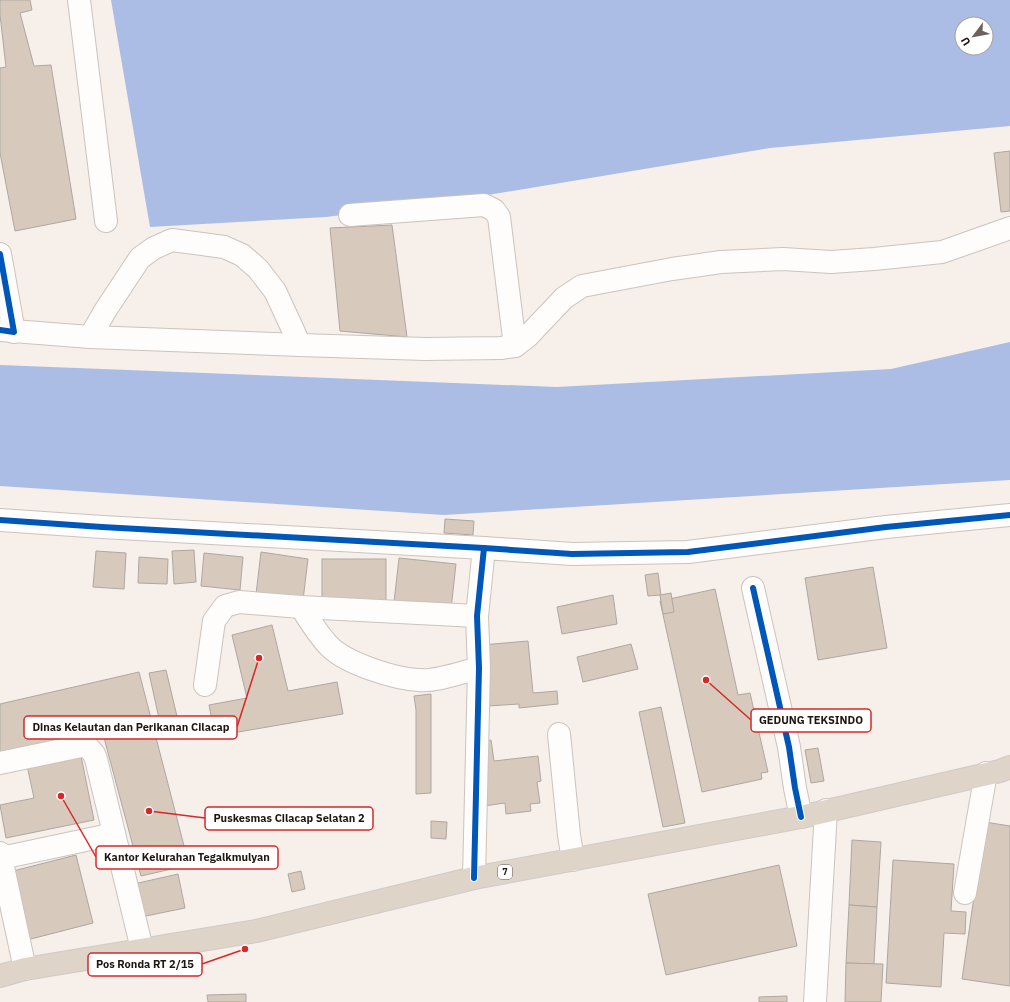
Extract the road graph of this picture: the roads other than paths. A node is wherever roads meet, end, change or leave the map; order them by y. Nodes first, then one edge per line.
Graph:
1 (79, 0) edge
2 (350, 215) dead end
3 (106, 221) dead end
4 (1010, 228) edge
5 (0, 254) edge
6 (7, 331) edge
7 (90, 337) junction
8 (300, 345) junction
9 (515, 346) junction
10 (1010, 515) edge
11 (0, 520) edge
12 (484, 548) junction
13 (753, 588) dead end
14 (301, 607) junction
15 (477, 616) junction
16 (479, 668) junction
17 (205, 685) dead end
18 (559, 734) dead end
19 (0, 763) edge
20 (1010, 767) edge
21 (986, 773) junction
22 (826, 810) junction
23 (801, 817) junction
24 (114, 834) junction
25 (1, 855) edge
26 (572, 860) junction
27 (474, 878) junction
28 (965, 893) dead end
29 (142, 949) junction
30 (25, 969) junction
31 (0, 976) edge
32 (815, 1002) edge

1 - 3 street
2 - 9 street
4 - 9 street
5 - 6 street
6 - 7 street
7 - 8 street
7 - 8 street
8 - 9 street
10 - 12 street
11 - 12 street
12 - 15 street
13 - 23 street
14 - 15 street
14 - 16 street
14 - 17 street
15 - 16 street
16 - 27 street
18 - 26 street
19 - 24 street
20 - 21 highway, 7
21 - 22 highway, 7
21 - 28 street
22 - 23 highway, 7
22 - 32 street
23 - 26 highway, 7
24 - 25 street
24 - 29 street
25 - 30 street
26 - 27 highway, 7
27 - 29 highway, 7
29 - 30 highway, 7
30 - 31 highway, 7

